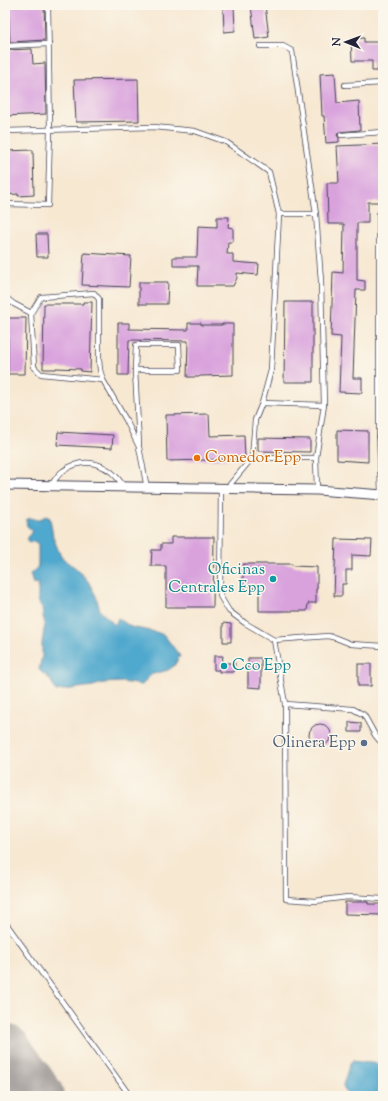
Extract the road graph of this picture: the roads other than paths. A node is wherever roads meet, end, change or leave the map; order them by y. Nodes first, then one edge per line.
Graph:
1 (48, 5) edge
2 (49, 44) junction
3 (5, 46) edge
4 (260, 46) dead end
5 (383, 83) edge
6 (345, 85) dead end
7 (50, 130) junction
8 (5, 131) edge
9 (383, 132) edge
10 (342, 135) dead end
11 (5, 204) edge
12 (383, 213) edge
13 (279, 214) junction
14 (316, 214) junction
15 (5, 297) edge
16 (31, 313) junction
17 (135, 370) junction
18 (103, 380) junction
19 (262, 403) junction
20 (324, 405) junction
21 (383, 423) edge
22 (380, 428) junction
23 (139, 447) junction
24 (252, 458) junction
25 (316, 458) junction
26 (5, 485) edge
27 (50, 486) junction
28 (124, 488) junction
29 (147, 488) junction
30 (224, 488) junction
31 (317, 490) junction
32 (382, 494) edge
33 (274, 640) junction
34 (383, 646) edge
35 (285, 704) junction
36 (383, 742) edge
37 (383, 899) edge
38 (5, 922) edge
39 (130, 1096) edge

1 - 2 lane
2 - 3 lane
2 - 7 lane
4 - 14 lane
5 - 6 lane
7 - 8 lane
7 - 11 lane
7 - 13 lane
9 - 10 lane
12 - 22 lane
13 - 14 lane
13 - 19 lane
14 - 20 lane
15 - 16 lane
16 - 18 lane
16 - 18 lane
17 - 17 lane
17 - 23 lane
18 - 23 lane
19 - 20 lane
19 - 24 lane
20 - 25 lane
21 - 22 lane
22 - 32 lane
23 - 29 lane
24 - 25 lane
24 - 30 lane
25 - 31 lane
26 - 27 street
27 - 28 street
27 - 28 lane
28 - 29 street
29 - 30 street
30 - 31 street
30 - 33 lane
31 - 32 street
33 - 34 lane
33 - 35 lane
35 - 36 lane
35 - 37 lane
38 - 39 lane

